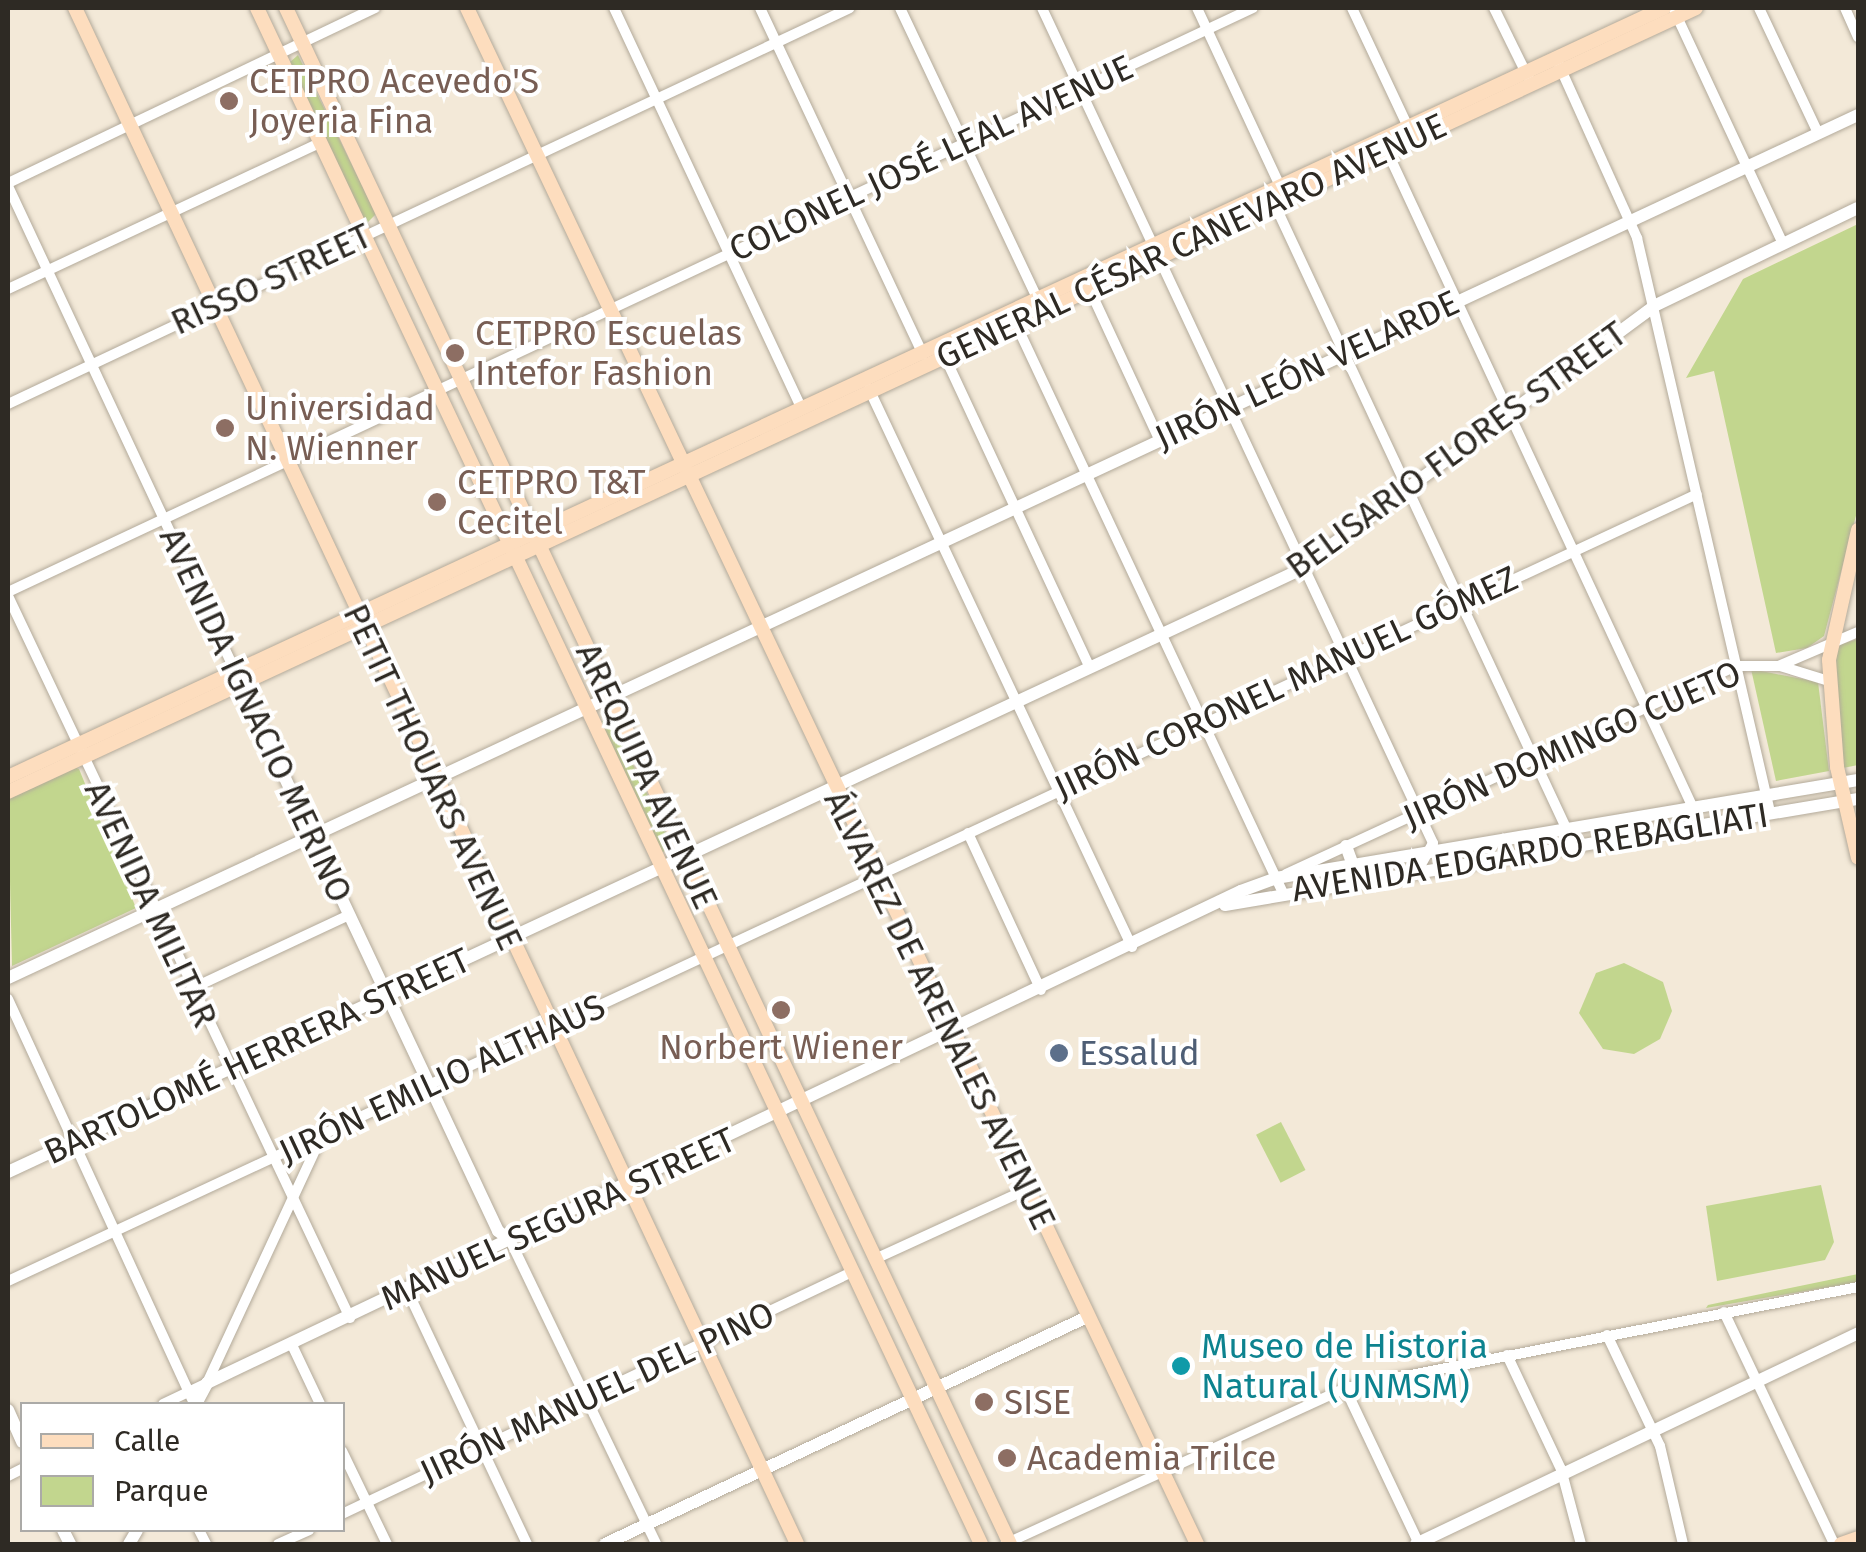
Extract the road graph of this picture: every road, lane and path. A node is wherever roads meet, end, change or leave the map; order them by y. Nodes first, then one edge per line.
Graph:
1 (75, 8) edge
2 (257, 8) edge
3 (286, 8) edge
4 (374, 8) edge
5 (467, 8) edge
6 (614, 8) edge
7 (760, 8) edge
8 (850, 8) edge
9 (900, 8) edge
10 (1042, 8) edge
11 (1197, 8) edge
12 (1253, 8) edge
13 (1352, 8) edge
14 (1494, 8) edge
15 (1664, 8) edge
16 (1696, 8) edge
17 (1759, 8) edge
18 (1845, 8) edge
19 (1675, 12) edge
20 (1645, 18) edge
21 (1207, 29) junction
22 (1858, 37) edge
23 (301, 41) junction
24 (776, 42) junction
25 (279, 52) junction
26 (1559, 64) junction
27 (1528, 78) junction
28 (1080, 88) junction
29 (656, 98) junction
30 (1858, 115) edge
31 (129, 125) junction
32 (1408, 127) junction
33 (1818, 134) junction
34 (320, 143) junction
35 (964, 143) junction
36 (1387, 151) junction
37 (536, 154) junction
38 (1749, 165) junction
39 (8, 184) edge
40 (1280, 186) junction
41 (849, 196) junction
42 (1274, 203) junction
43 (1858, 208) edge
44 (170, 213) junction
45 (1631, 219) junction
46 (387, 224) junction
47 (363, 236) junction
48 (1783, 244) junction
49 (1156, 251) junction
50 (728, 252) junction
51 (47, 271) junction
52 (1089, 288) junction
53 (8, 289) edge
54 (1038, 300) junction
55 (1457, 301) junction
56 (214, 306) junction
57 (1654, 306) junction
58 (608, 308) junction
59 (1015, 322) junction
60 (1344, 353) junction
61 (944, 354) junction
62 (924, 357) junction
63 (91, 364) junction
64 (460, 379) junction
65 (870, 389) junction
66 (436, 390) junction
67 (8, 404) edge
68 (1229, 406) junction
69 (801, 407) junction
70 (1510, 416) junction
71 (1159, 438) junction
72 (286, 461) junction
73 (684, 468) junction
74 (1086, 472) junction
75 (1408, 490) junction
76 (1697, 494) junction
77 (1014, 506) junction
78 (164, 519) junction
79 (1858, 530) edge
80 (535, 538) junction
81 (940, 540) junction
82 (1572, 548) junction
83 (510, 550) junction
84 (1304, 566) junction
85 (8, 594) edge
86 (1460, 602) junction
87 (359, 621) junction
88 (758, 628) junction
89 (1858, 632) edge
90 (1163, 635) junction
91 (1830, 644) junction
92 (1346, 656) junction
93 (1737, 666) junction
94 (1780, 666) junction
95 (1090, 668) junction
96 (238, 678) junction
97 (1829, 681) junction
98 (610, 697) junction
99 (1016, 702) junction
100 (585, 708) junction
101 (1647, 708) junction
102 (1204, 723) junction
103 (80, 750) junction
104 (1534, 760) junction
105 (8, 777) edge
106 (434, 779) junction
107 (1858, 780) edge
108 (1840, 785) junction
109 (832, 788) junction
110 (1058, 791) junction
111 (8, 792) edge
112 (1851, 800) edge
113 (1768, 806) junction
114 (1695, 811) junction
115 (1419, 813) junction
116 (1568, 832) junction
117 (968, 833) junction
118 (312, 836) junction
119 (1346, 846) junction
120 (1574, 846) junction
121 (1433, 852) junction
122 (685, 856) junction
123 (1858, 858) edge
124 (1352, 866) junction
125 (659, 868) junction
126 (1418, 870) junction
127 (876, 876) junction
128 (1276, 878) junction
129 (1362, 880) junction
130 (1283, 892) junction
131 (154, 910) junction
132 (1203, 911) junction
133 (350, 915) junction
134 (509, 938) junction
135 (728, 947) junction
136 (1132, 948) junction
137 (702, 958) junction
138 (8, 978) edge
139 (191, 989) junction
140 (1041, 990) junction
141 (388, 996) junction
142 (8, 999) edge
143 (552, 1029) junction
144 (953, 1033) junction
145 (228, 1070) junction
146 (430, 1084) junction
147 (802, 1104) junction
148 (777, 1115) junction
149 (324, 1132) junction
150 (74, 1140) junction
151 (269, 1158) junction
152 (8, 1172) edge
153 (626, 1186) junction
154 (1028, 1189) junction
155 (293, 1199) junction
156 (115, 1230) junction
157 (510, 1240) junction
158 (875, 1259) junction
159 (852, 1272) junction
160 (8, 1281) edge
161 (1858, 1287) edge
162 (407, 1290) junction
163 (1724, 1312) junction
164 (1087, 1317) junction
165 (350, 1318) junction
166 (1858, 1333) edge
167 (1608, 1335) junction
168 (701, 1344) junction
169 (292, 1345) junction
170 (1506, 1355) junction
171 (1757, 1382) junction
172 (207, 1384) junction
173 (1345, 1388) junction
174 (937, 1389) junction
175 (586, 1398) junction
176 (193, 1400) edge
177 (912, 1400) junction
178 (319, 1402) edge
179 (8, 1410) edge
180 (1654, 1431) junction
181 (20, 1437) edge
182 (482, 1448) junction
183 (345, 1457) edge
184 (762, 1471) junction
185 (1160, 1471) junction
186 (1563, 1474) junction
187 (367, 1502) junction
188 (345, 1513) edge
189 (646, 1525) junction
190 (305, 1532) edge
191 (1858, 1538) edge
192 (278, 1544) edge
193 (387, 1544) edge
194 (527, 1544) edge
195 (605, 1544) edge
196 (656, 1544) edge
197 (797, 1544) edge
198 (981, 1544) edge
199 (1008, 1544) edge
200 (1196, 1544) edge
201 (1418, 1544) edge
202 (1581, 1544) edge
203 (1682, 1544) edge
204 (1837, 1544) edge

1 - 31 main road, PETIT THOUARS AVENUE
2 - 25 main road, AREQUIPA AVENUE
3 - 23 main road, AREQUIPA AVENUE
4 - 23 street
5 - 37 main road, ÁLVAREZ DE ARENALES AVENUE
6 - 29 street
7 - 24 street
8 - 24 street, RISSO STREET
9 - 35 street
10 - 28 street
11 - 21 street
12 - 21 street, COLONEL JOSÉ LEAL AVENUE
13 - 32 street
14 - 27 street
15 - 20 main road, GENERAL CÉSAR CANEVARO AVENUE
16 - 19 main road, GENERAL CÉSAR CANEVARO AVENUE
17 - 33 street
18 - 22 street
19 - 20 main road, GENERAL CÉSAR CANEVARO AVENUE
19 - 38 street
20 - 26 main road, GENERAL CÉSAR CANEVARO AVENUE
21 - 28 street, COLONEL JOSÉ LEAL AVENUE
21 - 40 street
23 - 25 street
23 - 46 main road, AREQUIPA AVENUE
24 - 29 street, RISSO STREET
24 - 41 street
25 - 31 street
25 - 34 main road, AREQUIPA AVENUE
26 - 27 main road, GENERAL CÉSAR CANEVARO AVENUE
26 - 45 street
27 - 32 main road, GENERAL CÉSAR CANEVARO AVENUE
27 - 36 main road, GENERAL CÉSAR CANEVARO AVENUE
28 - 35 street, COLONEL JOSÉ LEAL AVENUE
28 - 49 street
29 - 37 street, RISSO STREET
29 - 50 street
30 - 33 street, JIRÓN LEÓN VELARDE
31 - 39 street
31 - 44 main road, PETIT THOUARS AVENUE
32 - 40 main road, GENERAL CÉSAR CANEVARO AVENUE
33 - 38 street, JIRÓN LEÓN VELARDE
34 - 44 street
34 - 47 main road, AREQUIPA AVENUE
35 - 41 street, COLONEL JOSÉ LEAL AVENUE
35 - 54 street
36 - 42 main road, GENERAL CÉSAR CANEVARO AVENUE
36 - 55 street
37 - 46 street, RISSO STREET
37 - 58 main road, ÁLVAREZ DE ARENALES AVENUE
38 - 45 street, JIRÓN LEÓN VELARDE
38 - 48 street
39 - 51 street, AVENIDA IGNACIO MERINO
40 - 42 street
40 - 49 main road, GENERAL CÉSAR CANEVARO AVENUE
41 - 50 street, COLONEL JOSÉ LEAL AVENUE
41 - 62 street
42 - 49 main road, GENERAL CÉSAR CANEVARO AVENUE
42 - 60 street
43 - 48 street, BELISARIO FLORES STREET
44 - 51 street
44 - 56 main road, PETIT THOUARS AVENUE
45 - 55 street, JIRÓN LEÓN VELARDE
45 - 57 street
46 - 47 street, RISSO STREET
46 - 64 main road, AREQUIPA AVENUE
47 - 56 street, RISSO STREET
47 - 66 main road, AREQUIPA AVENUE
48 - 57 street, BELISARIO FLORES STREET
49 - 52 main road, GENERAL CÉSAR CANEVARO AVENUE
49 - 54 main road, GENERAL CÉSAR CANEVARO AVENUE
49 - 68 street
50 - 58 street, COLONEL JOSÉ LEAL AVENUE
50 - 69 street
51 - 53 street
51 - 63 street, AVENIDA IGNACIO MERINO
52 - 59 main road, GENERAL CÉSAR CANEVARO AVENUE
52 - 71 street
54 - 62 main road, GENERAL CÉSAR CANEVARO AVENUE
55 - 60 street, JIRÓN LEÓN VELARDE
55 - 70 street
56 - 63 street, RISSO STREET
56 - 72 main road, PETIT THOUARS AVENUE
57 - 70 street, BELISARIO FLORES STREET
57 - 76 street
58 - 64 street, COLONEL JOSÉ LEAL AVENUE
58 - 73 main road, ÁLVAREZ DE ARENALES AVENUE
59 - 61 main road, GENERAL CÉSAR CANEVARO AVENUE
59 - 74 street
60 - 68 street, JIRÓN LEÓN VELARDE
60 - 75 street
61 - 62 main road, GENERAL CÉSAR CANEVARO AVENUE
61 - 77 street
62 - 65 main road, GENERAL CÉSAR CANEVARO AVENUE
62 - 69 main road, GENERAL CÉSAR CANEVARO AVENUE
63 - 67 street, RISSO STREET
63 - 78 street, AVENIDA IGNACIO MERINO
64 - 66 street, COLONEL JOSÉ LEAL AVENUE
64 - 80 main road, AREQUIPA AVENUE
65 - 73 main road, GENERAL CÉSAR CANEVARO AVENUE
65 - 81 street
66 - 72 street, COLONEL JOSÉ LEAL AVENUE
66 - 83 main road, AREQUIPA AVENUE
68 - 71 street, JIRÓN LEÓN VELARDE
68 - 84 street
69 - 73 main road, GENERAL CÉSAR CANEVARO AVENUE
70 - 75 street, BELISARIO FLORES STREET
70 - 82 street
71 - 74 street, JIRÓN LEÓN VELARDE
72 - 78 street, COLONEL JOSÉ LEAL AVENUE
72 - 87 main road, PETIT THOUARS AVENUE
73 - 80 main road
73 - 88 main road, ÁLVAREZ DE ARENALES AVENUE
74 - 77 street, JIRÓN LEÓN VELARDE
74 - 90 street
75 - 84 street, BELISARIO FLORES STREET
75 - 86 street
76 - 82 street, JIRÓN CORONEL MANUEL GÓMEZ
76 - 93 street
77 - 81 street, JIRÓN LEÓN VELARDE
77 - 95 street
78 - 85 street, COLONEL JOSÉ LEAL AVENUE
78 - 96 street, AVENIDA IGNACIO MERINO
79 - 91 main road
80 - 83 main road
80 - 98 main road, AREQUIPA AVENUE
81 - 88 street, JIRÓN LEÓN VELARDE
81 - 99 street
82 - 86 street, JIRÓN CORONEL MANUEL GÓMEZ
82 - 101 street
83 - 87 main road
83 - 100 main road, AREQUIPA AVENUE
84 - 90 street, BELISARIO FLORES STREET
84 - 92 street
85 - 103 street, AVENIDA MILITAR
86 - 92 street, JIRÓN CORONEL MANUEL GÓMEZ
86 - 104 street
87 - 96 main road
87 - 106 main road, PETIT THOUARS AVENUE
88 - 98 street, JIRÓN LEÓN VELARDE
88 - 109 main road, ÁLVAREZ DE ARENALES AVENUE
89 - 91 street, JIRÓN DOMINGO CUETO
90 - 95 street, BELISARIO FLORES STREET
90 - 102 street
91 - 94 street, JIRÓN DOMINGO CUETO
91 - 97 main road
92 - 102 street, JIRÓN CORONEL MANUEL GÓMEZ
92 - 115 street
93 - 94 street, JIRÓN DOMINGO CUETO
93 - 101 street, JIRÓN DOMINGO CUETO
93 - 113 street
94 - 97 street, JIRÓN DOMINGO CUETO
95 - 99 street, BELISARIO FLORES STREET
96 - 103 main road
96 - 118 street, AVENIDA IGNACIO MERINO
97 - 108 main road
98 - 100 street, JIRÓN LEÓN VELARDE
98 - 122 main road, AREQUIPA AVENUE
99 - 109 street, BELISARIO FLORES STREET
99 - 110 street
100 - 106 street, JIRÓN LEÓN VELARDE
100 - 125 main road, AREQUIPA AVENUE
101 - 104 street, JIRÓN DOMINGO CUETO
101 - 114 street
102 - 110 street, JIRÓN CORONEL MANUEL GÓMEZ
102 - 128 street
103 - 105 main road
103 - 111 main road
103 - 131 street, AVENIDA MILITAR
104 - 115 street, JIRÓN DOMINGO CUETO
104 - 116 street
106 - 118 street, JIRÓN LEÓN VELARDE
106 - 134 main road, PETIT THOUARS AVENUE
107 - 108 street, AVENIDA EDGARDO REBAGLIATI
108 - 112 main road
108 - 113 street, AVENIDA EDGARDO REBAGLIATI
109 - 122 street, BARTOLOMÉ HERRERA STREET
109 - 127 main road, ÁLVAREZ DE ARENALES AVENUE
110 - 117 street, JIRÓN CORONEL MANUEL GÓMEZ
110 - 136 street
112 - 113 street, AVENIDA EDGARDO REBAGLIATI
112 - 123 main road
113 - 114 street, AVENIDA EDGARDO REBAGLIATI
113 - 120 street, AVENIDA EDGARDO REBAGLIATI
114 - 116 street, AVENIDA EDGARDO REBAGLIATI
115 - 119 street, JIRÓN DOMINGO CUETO
115 - 121 street
116 - 120 street
116 - 121 street, AVENIDA EDGARDO REBAGLIATI
117 - 127 street, JIRÓN CORONEL MANUEL GÓMEZ
117 - 140 street
118 - 131 street, JIRÓN LEÓN VELARDE
118 - 133 street, AVENIDA IGNACIO MERINO
119 - 124 street
119 - 128 street, JIRÓN DOMINGO CUETO
120 - 126 street, AVENIDA EDGARDO REBAGLIATI
121 - 124 street, AVENIDA EDGARDO REBAGLIATI
121 - 126 street
122 - 125 street, BARTOLOMÉ HERRERA STREET
122 - 135 main road, AREQUIPA AVENUE
124 - 128 street, AVENIDA EDGARDO REBAGLIATI
124 - 129 street
125 - 134 street, BARTOLOMÉ HERRERA STREET
125 - 137 main road, AREQUIPA AVENUE
126 - 129 street, AVENIDA EDGARDO REBAGLIATI
127 - 135 street, JIRÓN EMILIO ALTHAUS
127 - 144 main road, ÁLVAREZ DE ARENALES AVENUE
128 - 130 street
128 - 132 street, JIRÓN DOMINGO CUETO
129 - 130 street, AVENIDA EDGARDO REBAGLIATI
130 - 132 street, AVENIDA EDGARDO REBAGLIATI
131 - 138 street, JIRÓN LEÓN VELARDE
131 - 139 street, AVENIDA MILITAR
132 - 136 street, MANUEL SEGURA STREET
133 - 139 street
133 - 141 street, AVENIDA IGNACIO MERINO
134 - 141 street, BARTOLOMÉ HERRERA STREET
134 - 143 main road, PETIT THOUARS AVENUE
135 - 137 street, JIRÓN EMILIO ALTHAUS
135 - 147 main road, AREQUIPA AVENUE
136 - 140 street, MANUEL SEGURA STREET
137 - 143 street, JIRÓN EMILIO ALTHAUS
137 - 148 main road, AREQUIPA AVENUE
139 - 145 street, AVENIDA MILITAR
140 - 144 street, MANUEL SEGURA STREET
141 - 145 street, BARTOLOMÉ HERRERA STREET
141 - 146 street, AVENIDA IGNACIO MERINO
142 - 150 street
143 - 146 street, JIRÓN EMILIO ALTHAUS
143 - 153 main road, PETIT THOUARS AVENUE
144 - 147 street, MANUEL SEGURA STREET
144 - 154 main road, ÁLVAREZ DE ARENALES AVENUE
145 - 150 street, BARTOLOMÉ HERRERA STREET
145 - 151 street, AVENIDA MILITAR
146 - 149 street, JIRÓN EMILIO ALTHAUS
146 - 157 street, AVENIDA IGNACIO MERINO
147 - 148 street, MANUEL SEGURA STREET
147 - 158 main road, AREQUIPA AVENUE
148 - 153 street, MANUEL SEGURA STREET
148 - 159 main road, AREQUIPA AVENUE
149 - 151 street, JIRÓN EMILIO ALTHAUS
149 - 155 street
150 - 152 street, BARTOLOMÉ HERRERA STREET
150 - 156 street
151 - 155 street, AVENIDA MILITAR
151 - 156 street, JIRÓN EMILIO ALTHAUS
153 - 157 street, MANUEL SEGURA STREET
153 - 168 main road, PETIT THOUARS AVENUE
154 - 158 street
154 - 164 main road, ÁLVAREZ DE ARENALES AVENUE
155 - 165 street, AVENIDA MILITAR
155 - 172 street
156 - 160 street, JIRÓN EMILIO ALTHAUS
156 - 176 street
157 - 162 street, MANUEL SEGURA STREET
157 - 175 street
158 - 174 main road, AREQUIPA AVENUE
159 - 168 street, JIRÓN MANUEL DEL PINO
159 - 177 main road, AREQUIPA AVENUE
161 - 163 street
162 - 165 street, MANUEL SEGURA STREET
162 - 182 street
163 - 167 street
163 - 171 street
164 - 174 street
164 - 185 main road, ÁLVAREZ DE ARENALES AVENUE
165 - 169 street, MANUEL SEGURA STREET
166 - 171 street
167 - 170 street
167 - 180 street
168 - 175 street, JIRÓN MANUEL DEL PINO
168 - 184 main road, PETIT THOUARS AVENUE
169 - 172 street, MANUEL SEGURA STREET
169 - 178 street
170 - 173 street
170 - 186 street
171 - 180 street
171 - 204 street
172 - 176 street
173 - 185 street
173 - 201 street
174 - 177 street
174 - 199 main road, AREQUIPA AVENUE
175 - 182 street, JIRÓN MANUEL DEL PINO
175 - 189 street
177 - 184 street
177 - 198 main road, AREQUIPA AVENUE
179 - 181 street
180 - 186 street
180 - 203 street
182 - 187 street, JIRÓN MANUEL DEL PINO
182 - 194 street
183 - 187 street
184 - 189 street
184 - 197 main road, PETIT THOUARS AVENUE
185 - 199 street
185 - 200 main road, ÁLVAREZ DE ARENALES AVENUE
186 - 201 street
186 - 202 street
187 - 188 street, JIRÓN MANUEL DEL PINO
187 - 193 street
189 - 195 street
189 - 196 street
190 - 192 street
191 - 204 main road

